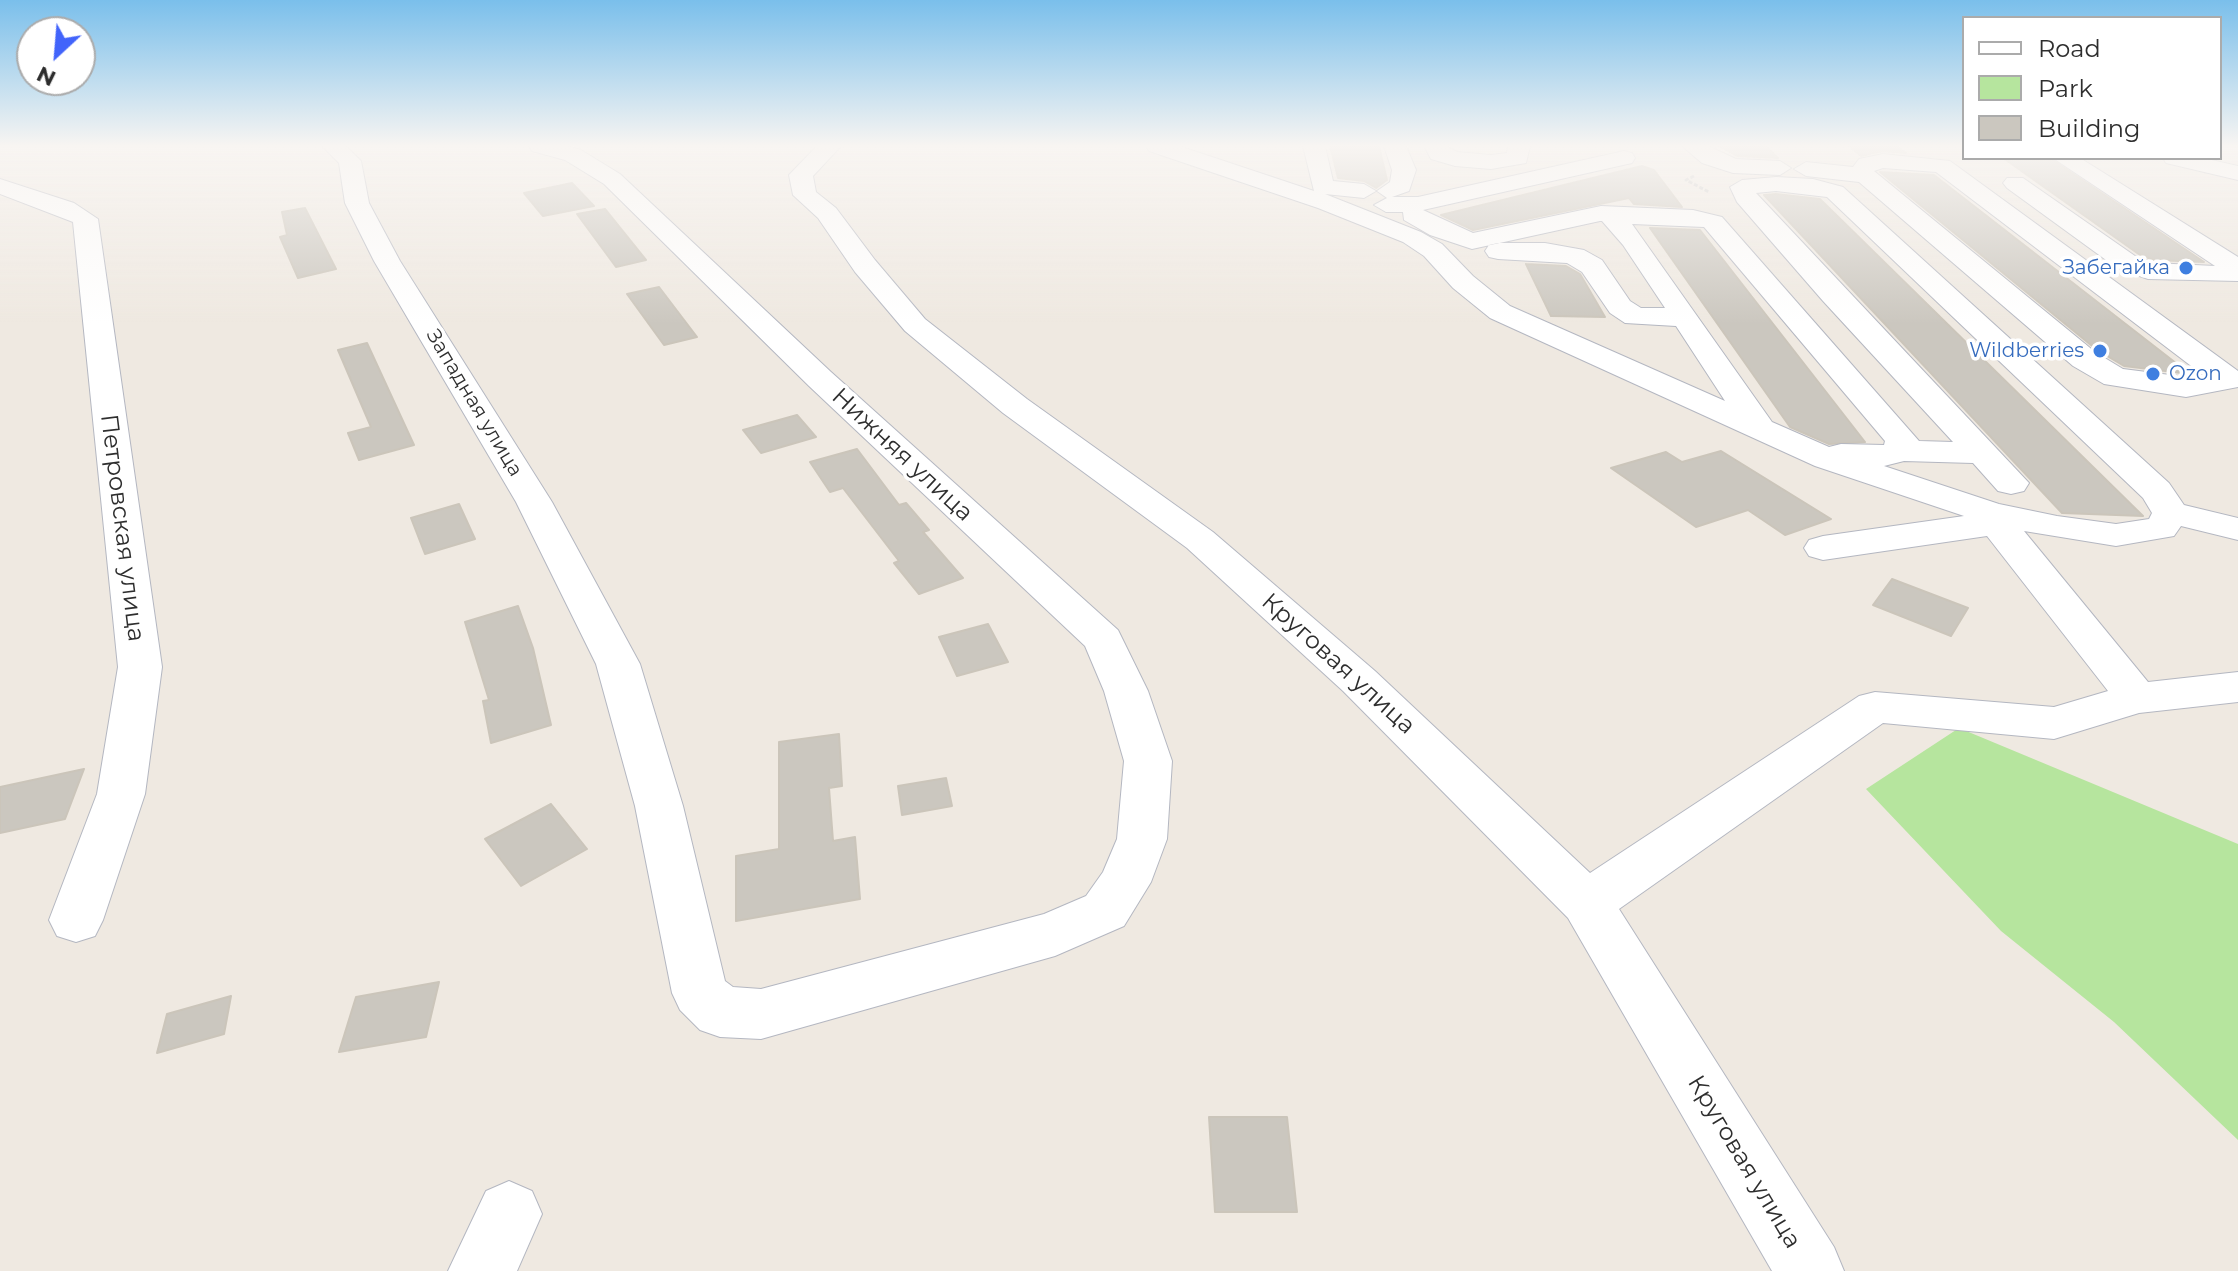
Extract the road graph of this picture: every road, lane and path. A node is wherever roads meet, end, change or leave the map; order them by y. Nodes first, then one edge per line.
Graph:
1 (57, 205) edge
2 (358, 205) edge
3 (639, 205) edge
4 (818, 205) edge
5 (1332, 205) edge
6 (1408, 205) edge
7 (1635, 205) edge
8 (1753, 205) edge
9 (1849, 205) edge
10 (1901, 205) edge
11 (1996, 205) edge
12 (2046, 205) edge
13 (2138, 205) edge
14 (1606, 214) junction
15 (1423, 244) junction
16 (2236, 275) edge
17 (1685, 317) junction
18 (2234, 380) edge
19 (1760, 428) junction
20 (1900, 451) junction
21 (1813, 453) junction
22 (1982, 453) junction
23 (2011, 483) dead end
24 (2171, 513) junction
25 (2009, 521) junction
26 (2238, 529) edge
27 (1823, 548) dead end
28 (2238, 687) edge
29 (2137, 698) junction
30 (1142, 839) joint
31 (1587, 903) junction
32 (76, 920) dead end
33 (1810, 1271) edge

1 - 32 street, Петровская улица
2 - 30 street, Западная улица
3 - 30 street, Нижняя улица
4 - 31 street, Круговая улица
5 - 15 street
6 - 14 street
7 - 14 street
8 - 22 street
9 - 24 street
10 - 18 street
11 - 18 street
12 - 16 street
13 - 16 street
14 - 17 street
14 - 20 street
15 - 17 street
15 - 19 street
17 - 19 street
19 - 21 street
20 - 21 street
20 - 22 street
21 - 25 street
22 - 23 street
24 - 25 street
24 - 26 street
25 - 27 street
25 - 29 street
28 - 29 street
29 - 31 street
31 - 33 street, Круговая улица

